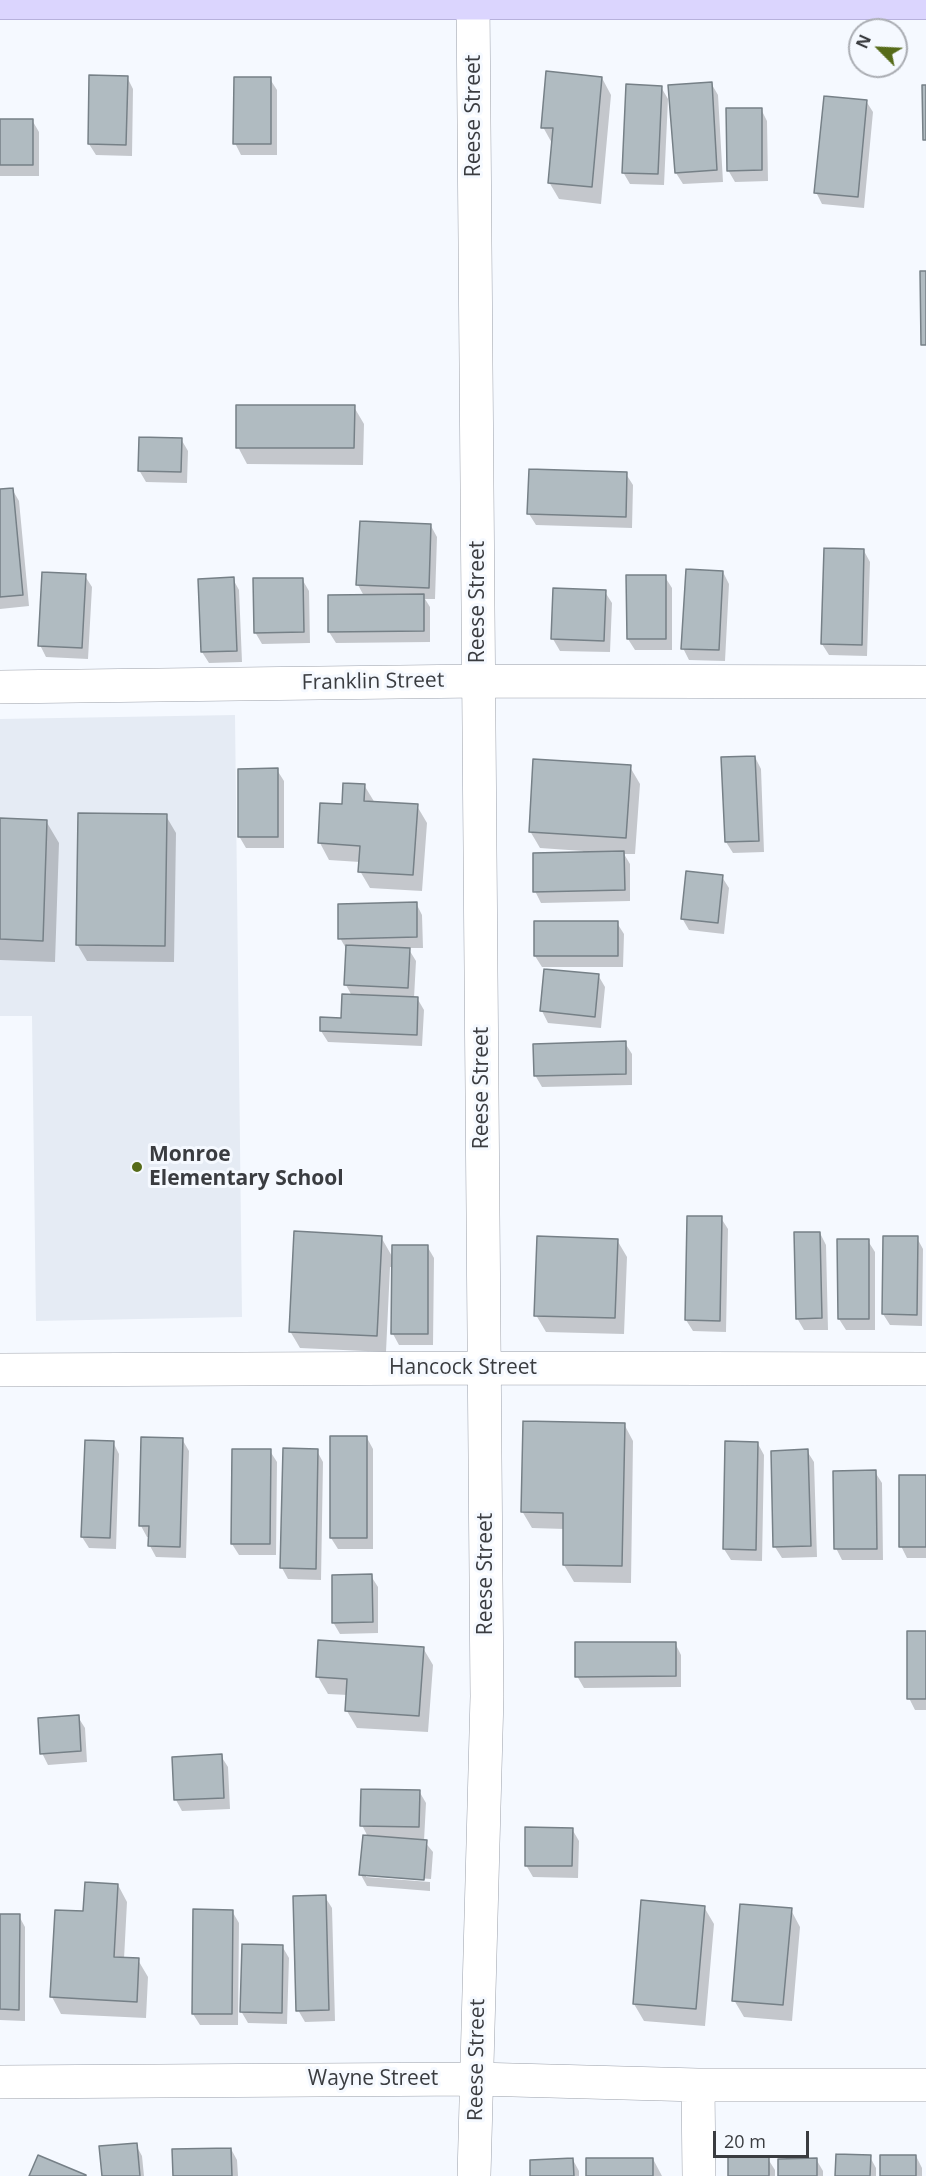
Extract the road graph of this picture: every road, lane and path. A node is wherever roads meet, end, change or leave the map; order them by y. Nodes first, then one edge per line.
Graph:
1 (473, 2) edge
2 (0, 3) edge
3 (926, 3) edge
4 (478, 681) junction
5 (926, 682) edge
6 (0, 687) edge
7 (484, 1368) junction
8 (926, 1369) edge
9 (0, 1370) edge
10 (476, 2079) junction
11 (0, 2082) edge
12 (698, 2085) junction
13 (926, 2085) edge
14 (474, 2176) edge
15 (699, 2176) edge

1 - 2 main road
1 - 3 main road
1 - 4 street, Reese Street
4 - 5 street, Franklin Street
4 - 6 street, Franklin Street
4 - 7 street, Reese Street
7 - 8 street, Hancock Street
7 - 9 street, Hancock Street
7 - 10 street, Reese Street
10 - 11 street, Wayne Street
10 - 12 street, Wayne Street
10 - 14 street, Reese Street
12 - 13 street, Wayne Street
12 - 15 street

